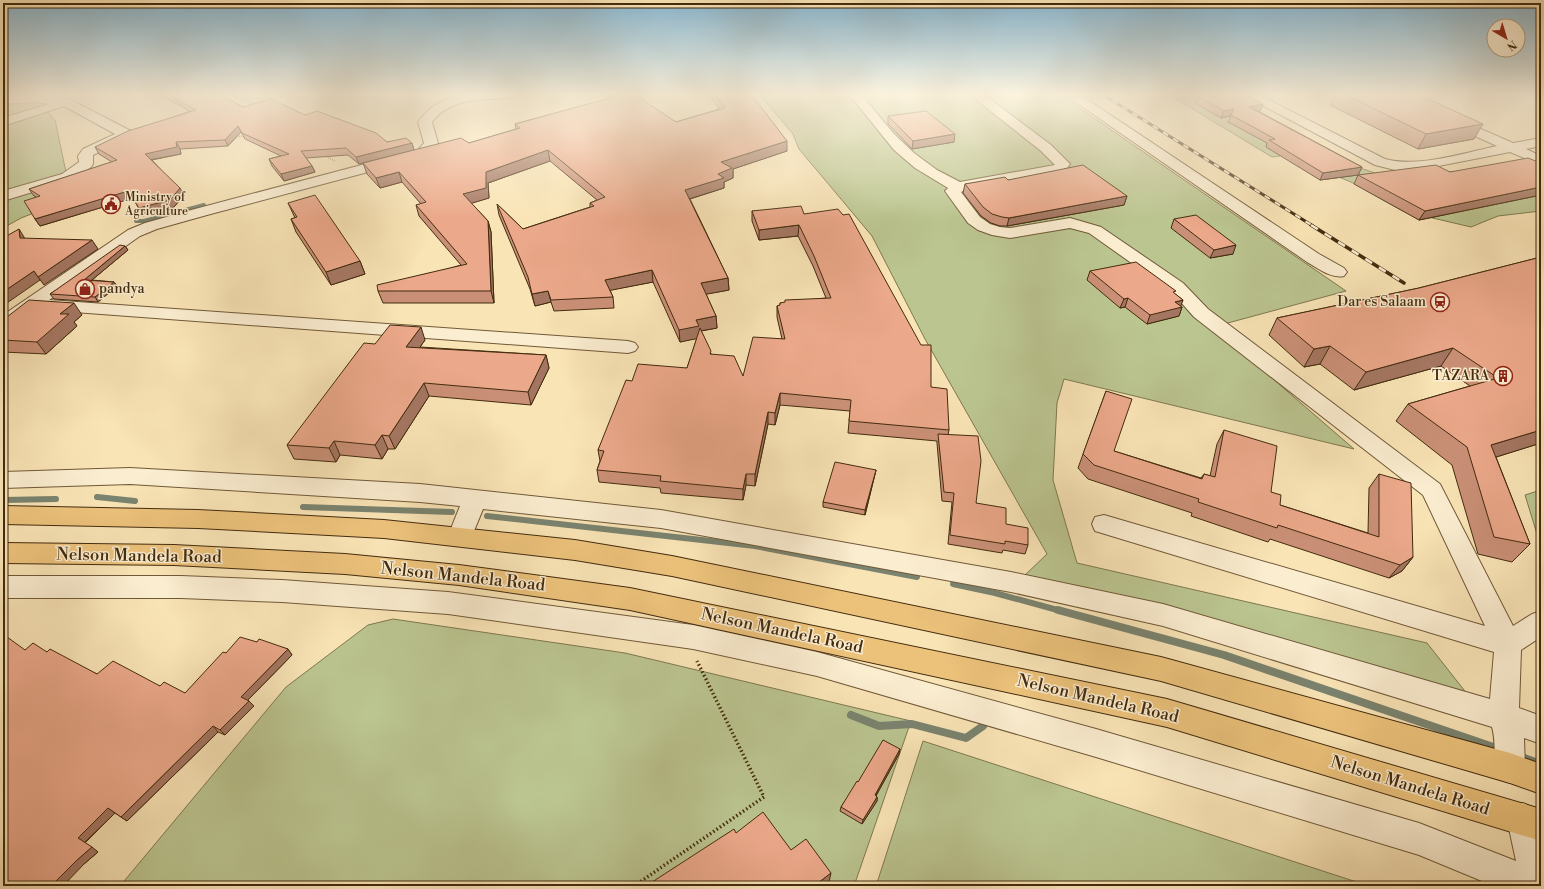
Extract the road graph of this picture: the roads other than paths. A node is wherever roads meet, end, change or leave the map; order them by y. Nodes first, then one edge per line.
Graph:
1 (123, 135) edge
2 (429, 135) edge
3 (887, 135) edge
4 (1030, 135) edge
5 (1131, 135) edge
6 (1328, 135) edge
7 (1486, 135) edge
8 (1541, 142) edge
9 (1514, 148) junction
10 (1541, 161) edge
11 (958, 187) junction
12 (3, 196) edge
13 (1338, 272) dead end
14 (32, 304) junction
15 (3, 323) edge
16 (628, 348) dead end
17 (3, 480) edge
18 (475, 499) junction
19 (3, 515) edge
20 (1104, 524) dead end
21 (460, 536) junction
22 (3, 554) edge
23 (3, 587) edge
24 (1541, 622) edge
25 (1508, 644) junction
26 (1504, 717) junction
27 (1541, 730) edge
28 (1510, 768) junction
29 (1541, 779) edge
30 (1532, 822) edge
31 (1535, 886) edge
32 (1538, 886) edge

1 - 12 lane
2 - 14 lane
3 - 11 lane
4 - 11 lane
5 - 13 lane
6 - 9 lane
7 - 9 lane
8 - 9 lane
9 - 10 lane
11 - 25 lane
14 - 15 lane
14 - 16 lane
17 - 18 lane
18 - 21 lane
18 - 26 lane
19 - 21 main road
20 - 25 lane
21 - 28 main road
22 - 30 main road, Nelson Mandela Road
23 - 31 lane
24 - 25 lane
25 - 26 lane
26 - 27 lane
26 - 28 lane
28 - 29 main road
30 - 32 lane

